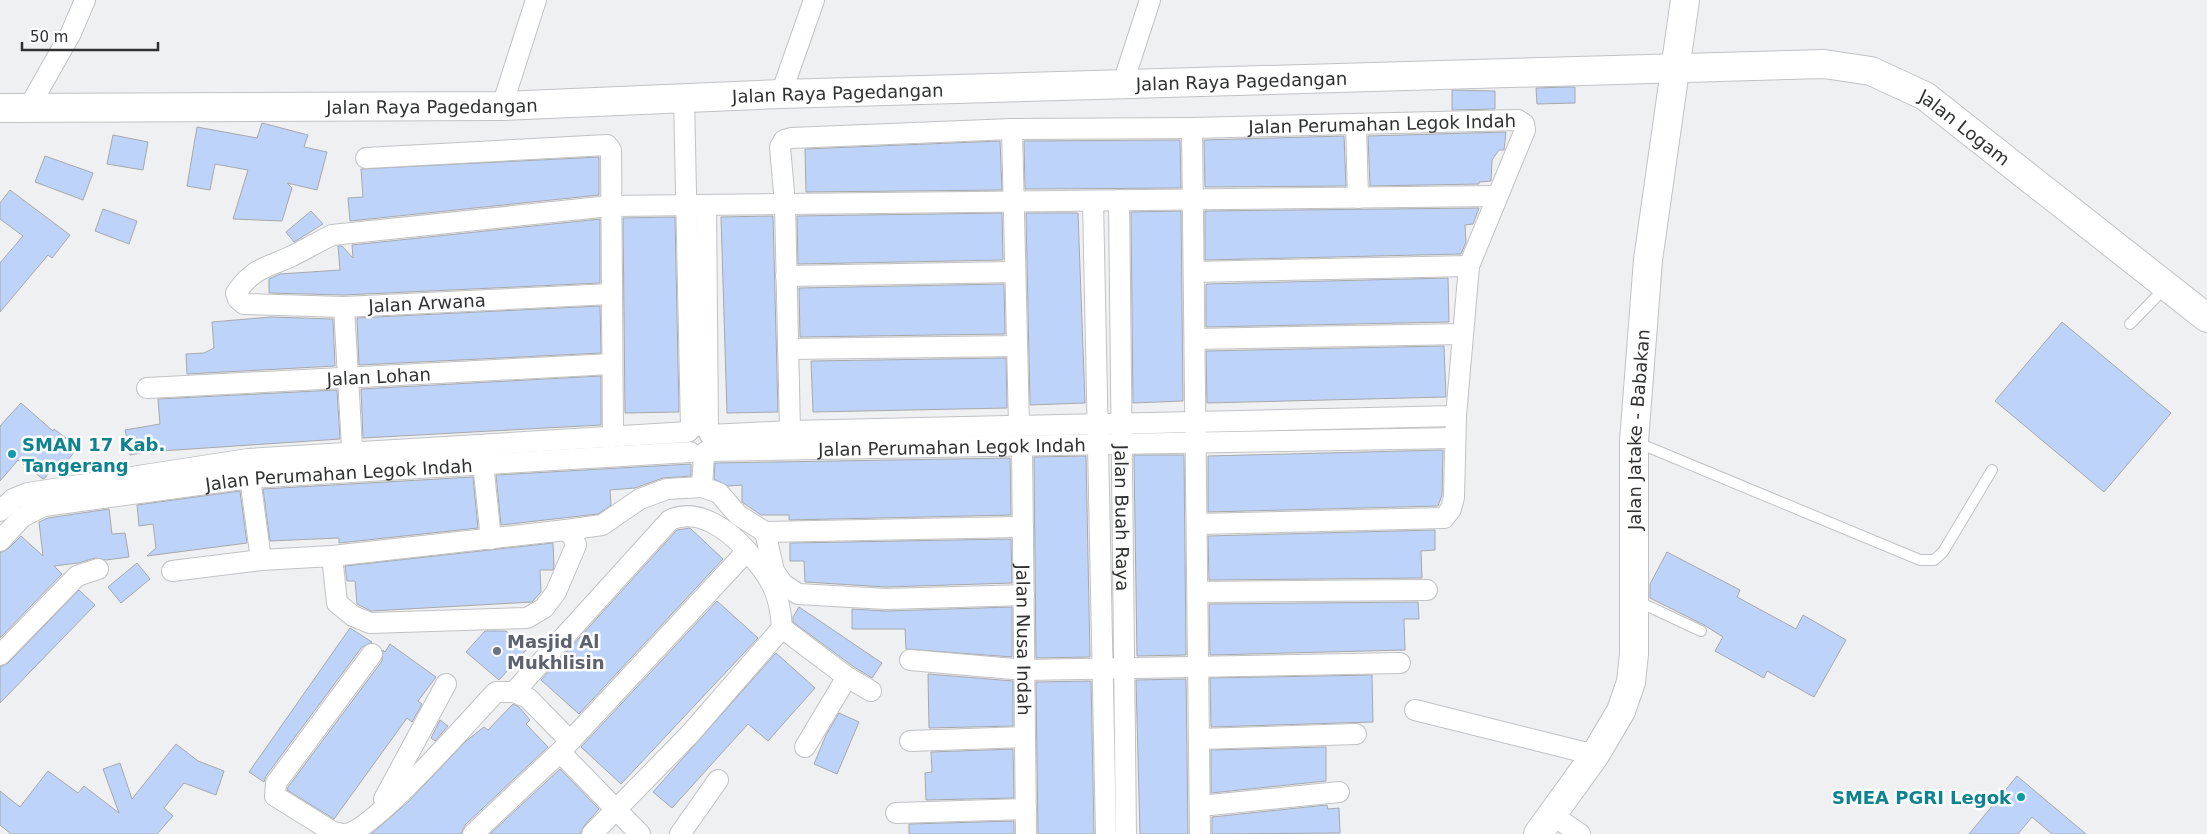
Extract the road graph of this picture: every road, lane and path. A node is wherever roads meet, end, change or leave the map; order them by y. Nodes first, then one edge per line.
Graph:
1 (85, 0) edge
2 (536, 0) edge
3 (814, 0) edge
4 (1150, 0) edge
5 (1685, 0) edge
6 (1674, 67) junction
7 (1123, 83) junction
8 (781, 94) junction
9 (684, 97) junction
10 (502, 106) junction
11 (29, 107) junction
12 (0, 108) edge
13 (1356, 124) junction
14 (1192, 128) junction
15 (1012, 129) junction
16 (366, 158) dead end
17 (1497, 196) junction
18 (1358, 198) junction
19 (1194, 199) junction
20 (1119, 200) junction
21 (1093, 201) junction
22 (1013, 202) junction
23 (785, 204) junction
24 (706, 205) junction
25 (610, 206) junction
26 (686, 206) junction
27 (1469, 266) junction
28 (1015, 272) junction
29 (1194, 272) junction
30 (786, 276) junction
31 (2167, 287) junction
32 (611, 294) junction
33 (344, 306) junction
34 (2207, 318) edge
35 (2130, 324) dead end
36 (1463, 334) junction
37 (1195, 339) junction
38 (1017, 346) junction
39 (788, 349) junction
40 (612, 364) junction
41 (348, 378) junction
42 (147, 388) dead end
43 (1456, 416) junction
44 (1196, 422) junction
45 (1098, 424) junction
46 (1121, 424) junction
47 (1019, 426) junction
48 (790, 430) junction
49 (613, 437) junction
50 (1455, 438) junction
51 (700, 440) junction
52 (1634, 440) junction
53 (1196, 442) junction
54 (1098, 444) junction
55 (1122, 444) junction
56 (1022, 446) junction
57 (353, 462) junction
58 (483, 463) junction
59 (1992, 470) dead end
60 (250, 478) junction
61 (702, 487) junction
62 (0, 511) edge
63 (1197, 524) junction
64 (1023, 527) junction
65 (566, 530) junction
66 (765, 532) junction
67 (491, 539) junction
68 (0, 541) edge
69 (747, 551) junction
70 (332, 556) junction
71 (261, 560) junction
72 (98, 569) dead end
73 (172, 571) dead end
74 (1427, 590) dead end
75 (1198, 592) junction
76 (1024, 595) junction
77 (1634, 600) junction
78 (782, 628) junction
79 (1701, 630) dead end
80 (372, 654) dead end
81 (0, 656) edge
82 (910, 660) dead end
83 (1400, 663) dead end
84 (1198, 667) junction
85 (1103, 668) junction
86 (1124, 668) junction
87 (1025, 670) junction
88 (847, 677) junction
89 (446, 684) dead end
90 (871, 690) dead end
91 (514, 692) junction
92 (1415, 710) dead end
93 (1356, 734) dead end
94 (1025, 737) junction
95 (1199, 739) junction
96 (910, 741) dead end
97 (565, 746) junction
98 (805, 746) dead end
99 (1594, 755) junction
100 (718, 780) dead end
101 (1339, 792) dead end
102 (1200, 806) junction
103 (618, 809) junction
104 (1026, 809) junction
105 (380, 813) junction
106 (896, 813) dead end
107 (1545, 824) edge
108 (344, 834) edge
109 (473, 834) edge
110 (592, 834) edge
111 (640, 834) edge
112 (680, 834) edge
113 (1026, 834) edge
114 (1106, 834) edge
115 (1126, 834) edge
116 (1200, 834) edge
117 (1580, 834) edge

1 - 11 street
2 - 10 street
3 - 8 street
4 - 7 street
5 - 6 street, Jalan Jatake - Babakan
6 - 7 street, Jalan Raya Pagedangan
6 - 31 street, Jalan Logam
6 - 52 street, Jalan Jatake - Babakan
7 - 8 street, Jalan Raya Pagedangan
8 - 9 street, Jalan Raya Pagedangan
9 - 10 street, Jalan Raya Pagedangan
9 - 26 street
10 - 11 street, Jalan Raya Pagedangan
11 - 12 street, Jalan Raya Pagedangan
13 - 14 street, Jalan Perumahan Legok Indah
13 - 17 street, Jalan Perumahan Legok Indah
13 - 18 street
14 - 15 street, Jalan Perumahan Legok Indah
14 - 19 street
15 - 22 street, Jalan Perumahan Legok Indah
15 - 23 street, Jalan Perumahan Legok Indah
16 - 25 street
17 - 18 street
17 - 27 street, Jalan Perumahan Legok Indah
18 - 19 street
19 - 20 street
19 - 29 street
20 - 21 street
20 - 46 street, Jalan Buah Raya
21 - 22 street
21 - 45 street, Jalan Buah Raya
22 - 23 street
22 - 28 street, Jalan Perumahan Legok Indah
23 - 24 street
23 - 30 street, Jalan Perumahan Legok Indah
24 - 26 street
24 - 51 street
25 - 26 street
25 - 32 street
25 - 33 street, Jalan Arwana
26 - 51 street
27 - 29 street
27 - 36 street, Jalan Perumahan Legok Indah
28 - 30 street
28 - 38 street, Jalan Perumahan Legok Indah
29 - 37 street
30 - 39 street, Jalan Perumahan Legok Indah
31 - 34 street, Jalan Logam
31 - 35 lane
32 - 33 street, Jalan Arwana
32 - 40 street
33 - 41 street
36 - 37 street
36 - 43 street, Jalan Perumahan Legok Indah
37 - 44 street
38 - 39 street
38 - 47 street, Jalan Perumahan Legok Indah
39 - 48 street, Jalan Perumahan Legok Indah
40 - 41 street, Jalan Lohan
40 - 49 street
41 - 42 street, Jalan Lohan
41 - 57 street
43 - 44 street, Jalan Perumahan Legok Indah
43 - 50 street, Jalan Perumahan Legok Indah
44 - 46 street, Jalan Perumahan Legok Indah
44 - 53 street
45 - 46 street, Jalan Perumahan Legok Indah
45 - 47 street, Jalan Perumahan Legok Indah
45 - 54 street, Jalan Buah Raya
46 - 55 street, Jalan Buah Raya
47 - 48 street, Jalan Perumahan Legok Indah
48 - 51 street, Jalan Perumahan Legok Indah
49 - 51 street, Jalan Perumahan Legok Indah
49 - 57 street, Jalan Perumahan Legok Indah
50 - 53 street, Jalan Perumahan Legok Indah
50 - 63 street, Jalan Perumahan Legok Indah
51 - 56 street, Jalan Perumahan Legok Indah
51 - 58 street, Jalan Perumahan Legok Indah
51 - 61 street
52 - 59 lane
52 - 77 street, Jalan Jatake - Babakan
53 - 55 street, Jalan Perumahan Legok Indah
53 - 63 street
54 - 55 street, Jalan Perumahan Legok Indah
54 - 56 street, Jalan Perumahan Legok Indah
54 - 85 street, Jalan Buah Raya
55 - 86 street, Jalan Buah Raya
56 - 64 street, Jalan Nusa Indah
57 - 58 street, Jalan Perumahan Legok Indah
57 - 60 street, Jalan Perumahan Legok Indah
57 - 62 street, Jalan Perumahan Legok Indah
58 - 67 street
60 - 68 street, Jalan Perumahan Legok Indah
60 - 71 street
61 - 65 street
61 - 66 street
63 - 75 street
64 - 66 street
64 - 76 street, Jalan Nusa Indah
65 - 67 street
65 - 70 street
66 - 76 street
67 - 70 street
69 - 78 street
69 - 91 street
69 - 97 street
70 - 71 street
71 - 73 street
72 - 81 street
74 - 75 street
75 - 84 street
76 - 87 street, Jalan Nusa Indah
77 - 79 lane
77 - 99 street, Jalan Jatake - Babakan
78 - 88 street
78 - 103 street
80 - 108 street
82 - 87 street
83 - 84 street
84 - 86 street
84 - 95 street
85 - 86 street
85 - 87 street
85 - 114 street, Jalan Buah Raya
86 - 115 street, Jalan Buah Raya
87 - 94 street, Jalan Nusa Indah
88 - 90 street
88 - 98 street
89 - 105 street
91 - 97 street
91 - 105 street
92 - 99 street
93 - 95 street
94 - 96 street
94 - 104 street, Jalan Nusa Indah
95 - 102 street
97 - 103 street
97 - 109 street
99 - 107 street, Jalan Jatake - Babakan
100 - 112 street
101 - 102 street
102 - 116 street
103 - 110 street
103 - 111 street
104 - 106 street
104 - 113 street, Jalan Nusa Indah
105 - 108 street
107 - 117 street

